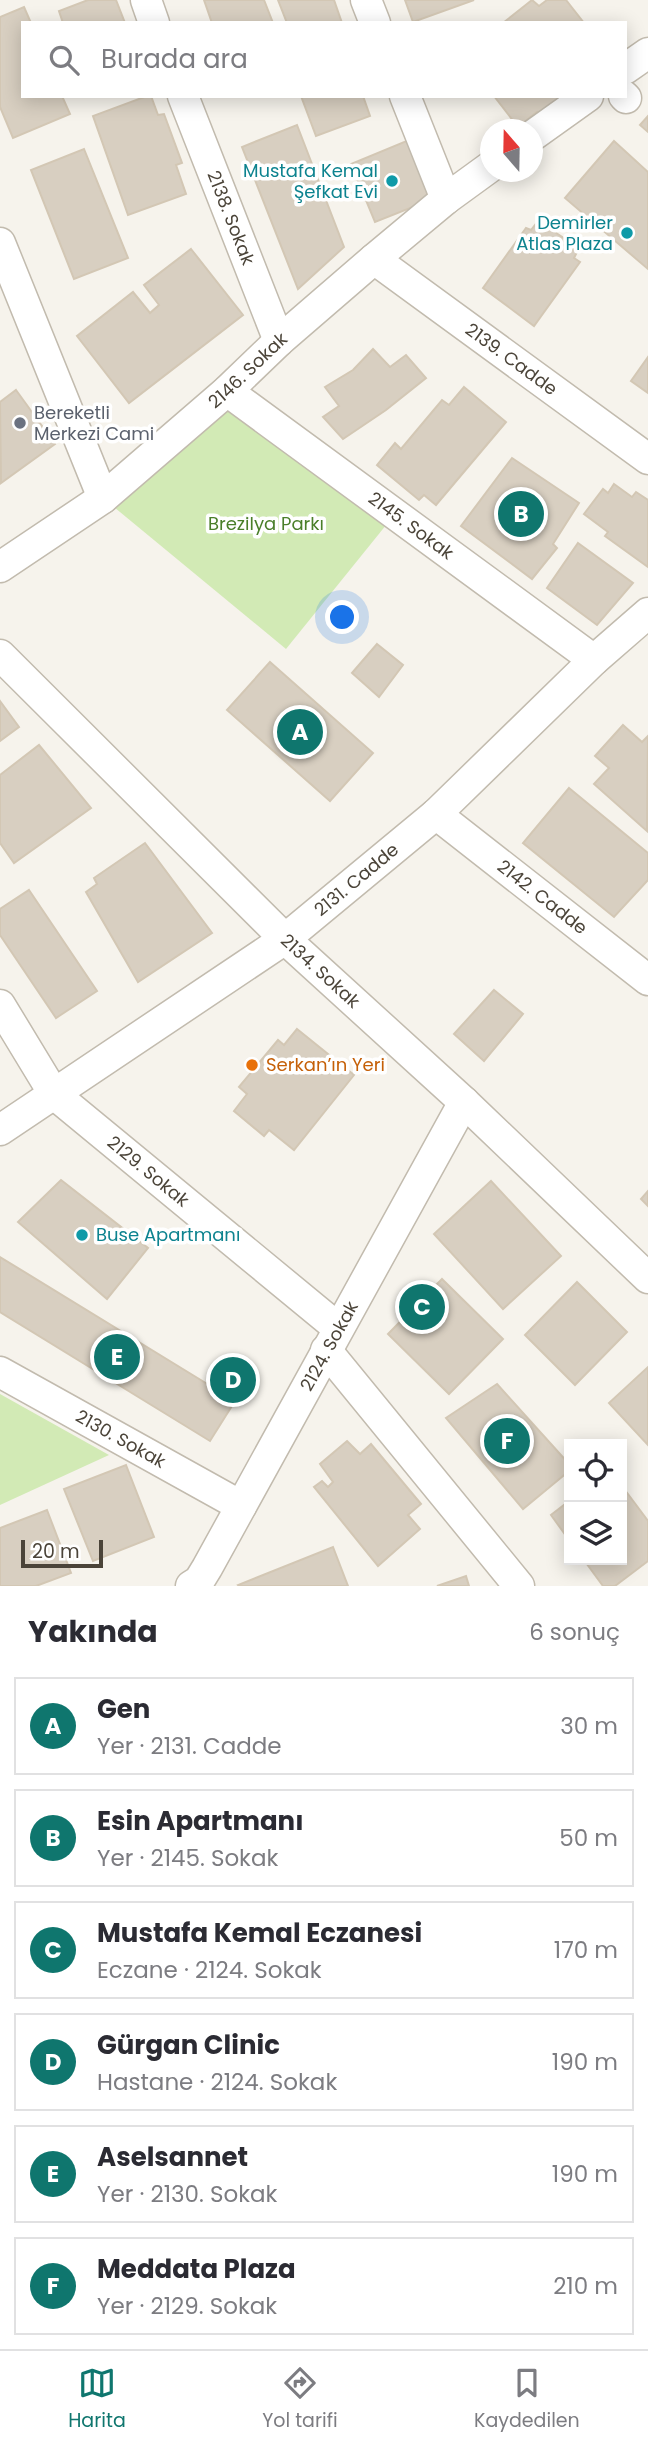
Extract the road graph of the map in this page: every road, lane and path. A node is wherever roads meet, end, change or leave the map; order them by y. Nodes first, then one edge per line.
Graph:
1 (145, 0) edge
2 (366, 0) edge
3 (153, 21) edge
4 (375, 21) edge
5 (648, 53) edge
6 (627, 85) edge
7 (184, 98) edge
8 (406, 98) edge
9 (585, 98) edge
10 (543, 129) edge
11 (480, 175) edge
12 (446, 199) junction
13 (0, 243) edge
14 (374, 259) junction
15 (279, 341) junction
16 (227, 391) junction
17 (648, 459) edge
18 (103, 498) junction
19 (0, 567) edge
20 (648, 613) edge
21 (0, 655) edge
22 (594, 660) junction
23 (436, 814) junction
24 (285, 939) junction
25 (648, 980) edge
26 (0, 1005) edge
27 (54, 1094) junction
28 (464, 1102) junction
29 (0, 1130) edge
30 (648, 1278) edge
31 (332, 1339) junction
32 (0, 1372) edge
33 (241, 1506) junction
34 (191, 1586) edge
35 (519, 1586) edge

1 - 3 street
2 - 4 street
5 - 6 street
7 - 15 street, 2138. Sokak
8 - 12 street
9 - 10 street
11 - 12 street, 2146. Sokak
12 - 14 street, 2146. Sokak
13 - 18 street
14 - 15 street, 2146. Sokak
14 - 17 street, 2139. Cadde
15 - 16 street, 2146. Sokak
16 - 18 street, 2146. Sokak
16 - 22 street, 2145. Sokak
18 - 19 street, 2146. Sokak
20 - 22 street, 2131. Cadde
21 - 24 street, 2134. Sokak
22 - 23 street, 2131. Cadde
23 - 24 street, 2131. Cadde
23 - 25 street, 2142. Cadde
24 - 27 street, 2131. Cadde
24 - 28 street, 2134. Sokak
26 - 27 street, 2129. Sokak
27 - 29 street, 2131. Cadde
27 - 31 street, 2129. Sokak
28 - 30 street, 2134. Sokak
28 - 31 street, 2124. Sokak
31 - 33 street, 2124. Sokak
31 - 35 street, 2129. Sokak
32 - 33 street, 2130. Sokak
33 - 34 street, 2124. Sokak

